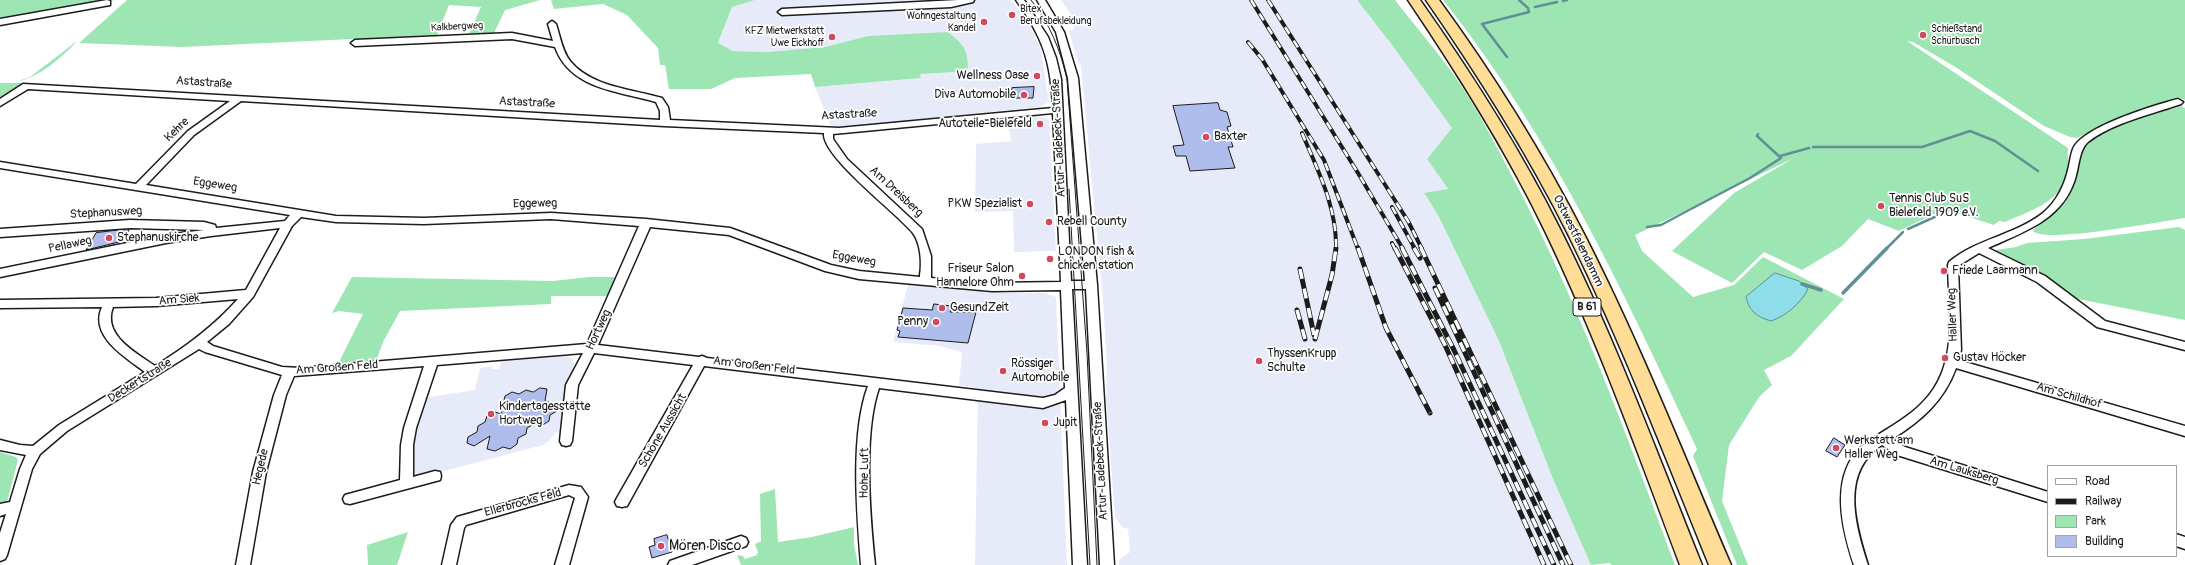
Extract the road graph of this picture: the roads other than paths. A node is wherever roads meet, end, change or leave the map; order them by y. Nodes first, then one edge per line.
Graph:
1 (970, 0) edge
2 (1020, 0) edge
3 (1041, 0) edge
4 (1407, 0) edge
5 (1414, 0) edge
6 (1432, 0) edge
7 (107, 3) dead end
8 (782, 12) dead end
9 (0, 22) edge
10 (552, 24) dead end
11 (355, 43) dead end
12 (559, 45) junction
13 (1457, 62) junction
14 (238, 99) junction
15 (2178, 102) dead end
16 (0, 103) edge
17 (1058, 110) junction
18 (664, 124) junction
19 (829, 130) junction
20 (0, 165) edge
21 (139, 186) junction
22 (300, 212) junction
23 (646, 223) junction
24 (288, 224) junction
25 (211, 232) junction
26 (0, 233) edge
27 (1980, 249) junction
28 (0, 273) edge
29 (924, 281) junction
30 (1091, 285) junction
31 (1066, 286) junction
32 (249, 294) junction
33 (0, 304) edge
34 (109, 304) junction
35 (199, 344) junction
36 (2185, 346) edge
37 (591, 348) junction
38 (702, 360) junction
39 (432, 361) junction
40 (1953, 362) junction
41 (154, 372) junction
42 (290, 372) junction
43 (875, 382) junction
44 (1071, 390) junction
45 (2185, 431) edge
46 (1882, 440) junction
47 (566, 441) dead end
48 (0, 445) edge
49 (35, 451) junction
50 (435, 476) dead end
51 (406, 484) junction
52 (2047, 497) edge
53 (350, 499) dead end
54 (622, 502) dead end
55 (14, 506) junction
56 (0, 510) edge
57 (741, 542) dead end
58 (0, 555) edge
59 (243, 565) edge
60 (449, 565) edge
61 (562, 565) edge
62 (675, 565) edge
63 (868, 565) edge
64 (1080, 565) edge
65 (1107, 565) edge
66 (1691, 565) edge
67 (1720, 565) edge
68 (1861, 565) edge

1 - 8 street
2 - 17 street, Artur-Ladebeck-Straße
3 - 30 street, Artur-Ladebeck-Straße
4 - 13 highway, B 61
5 - 13 highway, Ostwestfalendamm / B 61
6 - 67 highway, Ostwestfalendamm / B 61
7 - 9 street
10 - 12 street
11 - 12 street, Kalkbergweg
12 - 18 street
13 - 66 highway, Ostwestfalendamm / B 61
14 - 16 street, Astastraße
14 - 18 street, Astastraße
14 - 21 street, Kehre
15 - 27 street, Haller Weg
17 - 19 street, Astastraße
17 - 31 street, Artur-Ladebeck-Straße
18 - 19 street, Astastraße
19 - 29 street, Am Dreisberg
20 - 21 street, Eggeweg
21 - 22 street, Eggeweg
22 - 23 street, Eggeweg
22 - 24 street, Deckertstraße
23 - 29 street, Eggeweg
23 - 37 street, Hortweg
24 - 25 street, Pellaweg
24 - 32 street, Deckertstraße
25 - 26 street, Stephanusweg
25 - 28 street, Pellaweg
27 - 36 street
27 - 40 street, Haller Weg
29 - 31 street, Eggeweg
30 - 31 street
30 - 65 street, Artur-Ladebeck-Straße
31 - 44 street, Artur-Ladebeck-Straße
32 - 34 street, Am Siek
32 - 35 street, Deckertstraße
33 - 34 street, Am Siek
34 - 41 street
35 - 41 street, Deckertstraße
35 - 42 street, Am Großen Feld
37 - 38 street, Am Großen Feld
37 - 39 street, Am Großen Feld
37 - 47 street, Hortweg
38 - 43 street, Am Großen Feld
38 - 54 street, Schöne Aussicht
39 - 42 street, Am Großen Feld
39 - 51 street
40 - 45 street, Am Schildhof
40 - 46 street, Haller Weg
41 - 49 street, Deckertstraße
42 - 59 street, Hegede
43 - 44 street, Am Großen Feld
43 - 63 street, Hohe Luft
44 - 64 street, Artur-Ladebeck-Straße
46 - 52 street, Am Lauksberg
46 - 68 street, Haller Weg
48 - 49 street
49 - 55 street, Deckertstraße
50 - 51 street
51 - 53 street
55 - 56 street
55 - 58 street, Deckertstraße
57 - 62 street
60 - 61 street, Ellerbrocks Feld

